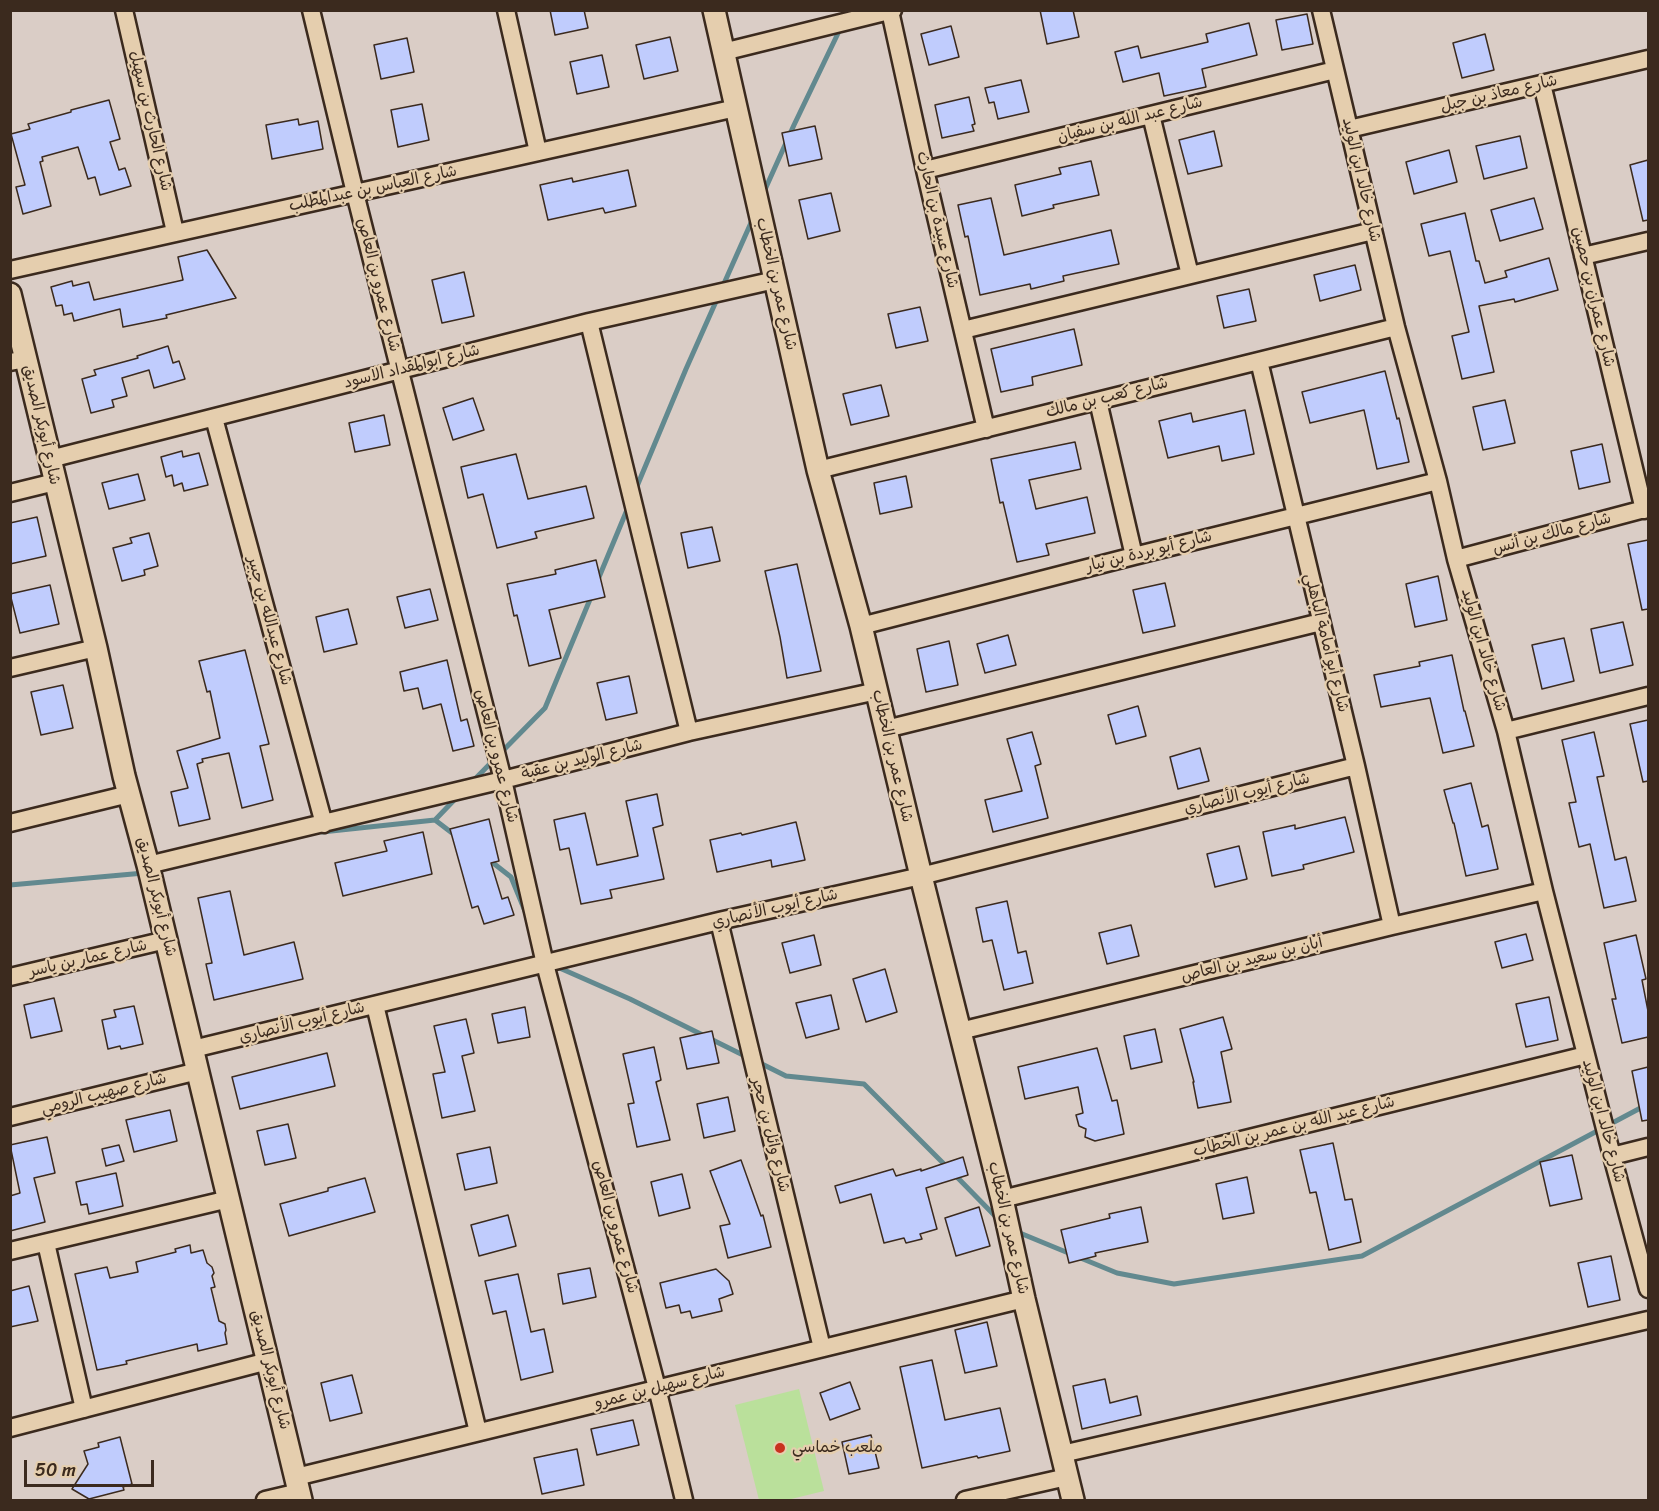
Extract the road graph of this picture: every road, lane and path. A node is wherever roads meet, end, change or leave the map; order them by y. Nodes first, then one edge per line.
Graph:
1 (124, 10) edge
2 (311, 10) edge
3 (506, 10) edge
4 (714, 10) edge
5 (1321, 10) edge
6 (891, 11) edge
7 (723, 52) junction
8 (1648, 59) edge
9 (1335, 70) junction
10 (1542, 84) junction
11 (736, 108) junction
12 (1151, 115) junction
13 (1349, 129) junction
14 (538, 152) junction
15 (925, 170) junction
16 (355, 193) junction
17 (1373, 231) junction
18 (175, 232) junction
19 (1648, 241) edge
20 (1583, 256) junction
21 (10, 270) edge
22 (1190, 275) junction
23 (775, 280) junction
24 (10, 294) edge
25 (589, 322) junction
26 (1396, 327) junction
27 (963, 330) junction
28 (18, 360) edge
29 (1259, 361) junction
30 (399, 370) junction
31 (1098, 401) junction
32 (214, 418) junction
33 (986, 429) junction
34 (50, 459) junction
35 (818, 470) junction
36 (1438, 481) junction
37 (55, 482) junction
38 (10, 493) edge
39 (1646, 509) edge
40 (1296, 516) junction
41 (1134, 556) junction
42 (1456, 559) junction
43 (1321, 622) junction
44 (861, 626) junction
45 (96, 648) junction
46 (10, 668) edge
47 (877, 691) junction
48 (1648, 696) edge
49 (886, 729) junction
50 (1506, 731) junction
51 (689, 732) junction
52 (1356, 766) junction
53 (503, 780) junction
54 (129, 794) junction
55 (10, 823) edge
56 (324, 824) junction
57 (148, 865) junction
58 (921, 876) junction
59 (1544, 891) junction
60 (719, 921) junction
61 (1392, 926) junction
62 (166, 940) junction
63 (545, 964) junction
64 (10, 977) edge
65 (375, 1005) junction
66 (960, 1031) junction
67 (193, 1049) junction
68 (1586, 1055) junction
69 (198, 1071) junction
70 (10, 1117) edge
71 (1648, 1147) edge
72 (1612, 1156) junction
73 (229, 1199) junction
74 (1002, 1199) junction
75 (46, 1243) junction
76 (10, 1251) edge
77 (1648, 1289) edge
78 (1024, 1299) junction
79 (1648, 1320) edge
80 (822, 1348) junction
81 (268, 1361) junction
82 (657, 1388) junction
83 (84, 1409) junction
84 (10, 1428) edge
85 (478, 1432) junction
86 (1062, 1454) junction
87 (1067, 1477) junction
88 (299, 1490) edge
89 (265, 1500) edge
90 (684, 1500) edge
91 (965, 1500) edge
92 (1073, 1500) edge

1 - 18 street, شارع الحارث بن سهيل
2 - 16 street, شارع عمرو بن العاص
3 - 14 street
4 - 7 street, شارع عمر بن الخطاب
5 - 9 street, شارع خالد ابن الوليد
6 - 7 street
6 - 15 street, شارع عبيدة بن الحارث
7 - 11 street, شارع عمر بن الخطاب
8 - 10 street, شارع معاذ بن جبل
9 - 12 street, شارع عبد الله بن سفيان
9 - 13 street, شارع خالد ابن الوليد
10 - 13 street, شارع معاذ بن جبل
10 - 20 street, شارع عمران بن حصين
11 - 14 street, شارع العباس بن عبدالمطلب
11 - 23 street, شارع عمر بن الخطاب
12 - 15 street, شارع عبد الله بن سفيان
12 - 22 street
13 - 17 street, شارع خالد ابن الوليد
14 - 16 street, شارع العباس بن عبدالمطلب
15 - 27 street, شارع عبيدة بن الحارث
16 - 18 street, شارع العباس بن عبدالمطلب
16 - 30 street, شارع عمرو بن العاص
17 - 22 street
17 - 26 street, شارع خالد ابن الوليد
18 - 21 street, شارع العباس بن عبدالمطلب
19 - 20 street
20 - 39 street, شارع عمران بن حصين
22 - 27 street
23 - 25 street, شارع ابوالمقداد الاسود
23 - 35 street, شارع عمر بن الخطاب
24 - 28 street, شارع أبوبكر الصديق
25 - 30 street, شارع ابوالمقداد الاسود
25 - 51 street
26 - 29 street, شارع كعب بن مالك
26 - 36 street, شارع خالد ابن الوليد
27 - 33 street, شارع عبيدة بن الحارث
28 - 34 street, شارع أبوبكر الصديق
29 - 31 street, شارع كعب بن مالك
29 - 40 street, شارع أبو أمامة الباهلي
30 - 32 street, شارع ابوالمقداد الاسود
30 - 53 street, شارع عمرو بن العاص
31 - 33 street, شارع كعب بن مالك
31 - 41 street
32 - 34 street, شارع ابوالمقداد الاسود
32 - 56 street, شارع عبدالله بن جبير
33 - 35 street, شارع كعب بن مالك
34 - 37 street, شارع أبوبكر الصديق
35 - 44 street, شارع عمر بن الخطاب
36 - 40 street, شارع أبو بردة بن نيار
36 - 42 street, شارع خالد ابن الوليد
37 - 38 street
37 - 45 street, شارع أبوبكر الصديق
39 - 42 street, شارع مالك بن أنس
40 - 41 street, شارع أبو بردة بن نيار
40 - 43 street, شارع أبو أمامة الباهلي
41 - 44 street, شارع أبو بردة بن نيار
42 - 50 street, شارع خالد ابن الوليد
43 - 49 street
43 - 52 street, شارع أبو أمامة الباهلي
44 - 47 street, شارع عمر بن الخطاب
45 - 46 street
45 - 54 street, شارع أبوبكر الصديق
47 - 49 street, شارع عمر بن الخطاب
47 - 51 street, شارع الوليد بن عقبة
48 - 50 street
49 - 58 street, شارع عمر بن الخطاب
50 - 59 street, شارع خالد ابن الوليد
51 - 53 street, شارع الوليد بن عقبة
52 - 58 street, شارع أيوب الأنصاري
52 - 61 street, شارع أبو أمامة الباهلي
53 - 56 street, شارع الوليد بن عقبة
53 - 63 street, شارع عمرو بن العاص
54 - 55 street
54 - 57 street, شارع أبوبكر الصديق
56 - 57 street, شارع الوليد بن عقبة
57 - 62 street, شارع أبوبكر الصديق
58 - 60 street, شارع أيوب الأنصاري
58 - 66 street, شارع عمر بن الخطاب
59 - 61 street, أبان بن سعيد بن العاص
59 - 68 street, شارع خالد ابن الوليد
60 - 63 street, شارع أيوب الأنصاري
60 - 80 street, شارع وائل بن حجر
61 - 66 street, أبان بن سعيد بن العاص
62 - 64 street, شارع عمار بن ياسر
62 - 67 street, شارع أبوبكر الصديق
63 - 65 street, شارع أيوب الأنصاري
63 - 82 street, شارع عمرو بن العاص
65 - 67 street, شارع أيوب الأنصاري
65 - 85 street
66 - 74 street, شارع عمر بن الخطاب
67 - 69 street, شارع أبوبكر الصديق
68 - 72 street, شارع خالد ابن الوليد
68 - 74 street, شارع عبد الله بن عمر بن الخطاب
69 - 70 street, شارع صهيب الرومي
69 - 73 street, شارع أبوبكر الصديق
71 - 72 street
72 - 77 street, شارع خالد ابن الوليد
73 - 75 street
73 - 81 street, شارع أبوبكر الصديق
74 - 78 street, شارع عمر بن الخطاب
75 - 76 street
75 - 83 street
78 - 80 street, شارع سهيل بن عمرو
78 - 86 street, شارع عمر بن الخطاب
79 - 86 street
80 - 82 street, شارع سهيل بن عمرو
81 - 83 street
81 - 88 street, شارع أبوبكر الصديق
82 - 85 street, شارع سهيل بن عمرو
82 - 90 street, شارع عمرو بن العاص
83 - 84 street
85 - 88 street, شارع سهيل بن عمرو
86 - 87 street, شارع عمر بن الخطاب
87 - 91 street
87 - 92 street, شارع عمر بن الخطاب
88 - 89 street, شارع سهيل بن عمرو

